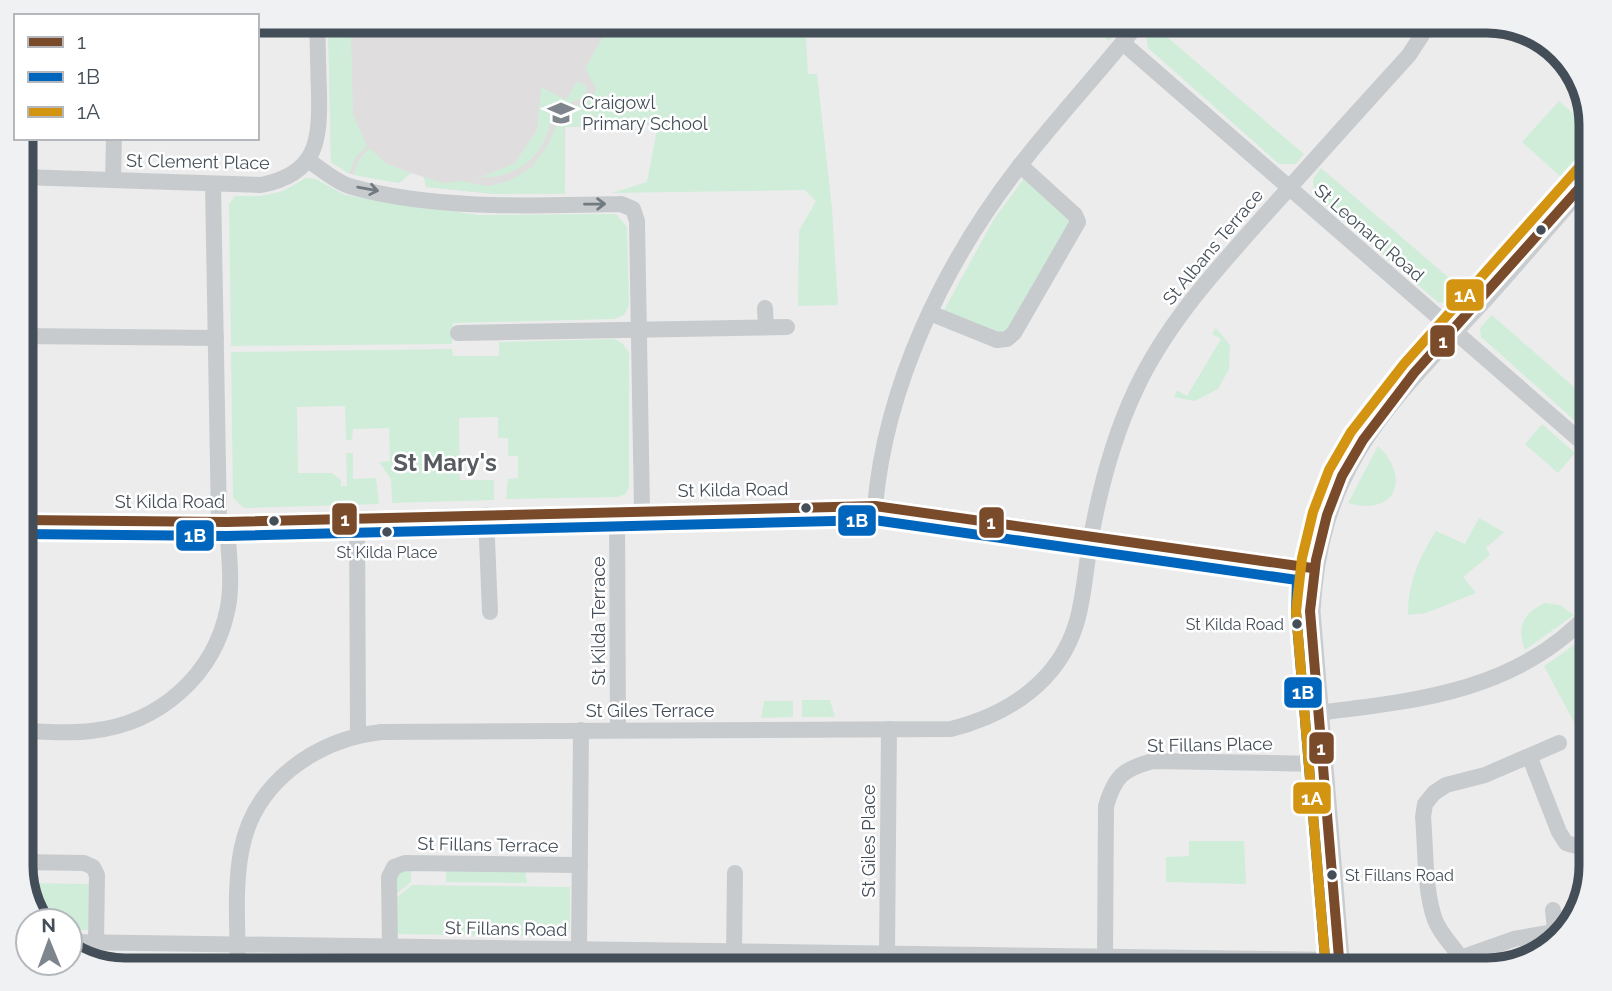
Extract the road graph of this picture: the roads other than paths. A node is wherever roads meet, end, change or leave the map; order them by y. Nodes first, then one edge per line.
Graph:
1 (317, 33) edge
2 (1131, 33) edge
3 (1423, 33) edge
4 (1123, 43) junction
5 (114, 140) edge
6 (308, 160) junction
7 (1020, 165) junction
8 (33, 177) edge
9 (113, 180) junction
10 (213, 184) junction
11 (1289, 188) junction
12 (1579, 188) edge
13 (765, 308) dead end
14 (930, 313) junction
15 (766, 327) junction
16 (787, 327) dead end
17 (638, 330) junction
18 (1452, 331) junction
19 (458, 333) dead end
20 (33, 336) edge
21 (216, 338) junction
22 (1579, 440) edge
23 (875, 506) junction
24 (642, 511) junction
25 (617, 512) junction
26 (486, 515) junction
27 (356, 518) junction
28 (33, 520) edge
29 (223, 522) junction
30 (1091, 536) junction
31 (1312, 568) junction
32 (489, 611) dead end
33 (1579, 622) edge
34 (1317, 713) junction
35 (889, 729) junction
36 (581, 730) junction
37 (618, 730) junction
38 (33, 731) edge
39 (358, 735) junction
40 (1559, 743) dead end
41 (1530, 758) junction
42 (1322, 764) junction
43 (1579, 847) edge
44 (33, 862) edge
45 (580, 865) junction
46 (735, 873) dead end
47 (1553, 910) dead end
48 (1558, 924) edge
49 (1551, 932) edge
50 (84, 943) edge
51 (96, 943) junction
52 (238, 945) junction
53 (390, 947) junction
54 (413, 947) junction
55 (579, 950) junction
56 (599, 950) junction
57 (740, 953) junction
58 (887, 954) junction
59 (1105, 957) junction
60 (238, 958) edge
61 (413, 958) edge
62 (599, 958) edge
63 (742, 958) edge
64 (888, 958) edge
65 (952, 958) edge
66 (1093, 958) edge
67 (1117, 958) edge
68 (1339, 958) edge
69 (1461, 958) edge
70 (1475, 958) edge

1 - 6 street
2 - 4 street
3 - 11 street, St Albans Terrace
4 - 7 street
4 - 11 street, St Leonard Road
5 - 9 street
6 - 10 street, St Clement Place
6 -> 17 street
7 - 14 street
7 - 14 street
8 - 9 street, St Clement Place
9 - 10 street, St Clement Place
10 - 21 street
11 - 18 street, St Leonard Road
11 - 30 street, St Albans Terrace
12 - 18 street
13 - 15 street
14 - 23 street
15 - 16 street
15 - 17 street
17 - 19 street
17 - 24 street
18 - 22 street, St Leonard Road
18 - 31 street
20 - 21 street
21 - 29 street
23 - 24 street, St Kilda Road
23 - 30 street, St Kilda Road
24 - 25 street, St Kilda Road
25 - 26 street, St Kilda Road
25 - 37 street, St Kilda Terrace
26 - 27 street, St Kilda Road
26 - 32 street
27 - 29 street, St Kilda Road
27 - 39 street
28 - 29 street, St Kilda Road
29 - 38 street
30 - 31 street, St Kilda Road
30 - 35 street, St Giles Terrace
31 - 34 street
33 - 34 street
34 - 42 street
35 - 37 street, St Giles Terrace
35 - 58 street, St Giles Place
36 - 37 street, St Giles Terrace
36 - 39 street, St Giles Terrace
36 - 45 street, St Fillans Terrace
39 - 52 street, St Giles Terrace
40 - 41 street
41 - 43 street
41 - 69 street
42 - 59 street, St Fillans Place
42 - 68 street
44 - 51 street
45 - 53 street, St Fillans Terrace
45 - 55 street, St Fillans Terrace
46 - 57 street
47 - 48 street
49 - 70 street
50 - 51 street, St Fillans Road
51 - 52 street, St Fillans Road
52 - 53 street, St Fillans Road
52 - 60 street
53 - 54 street, St Fillans Road
54 - 55 street, St Fillans Road
54 - 61 street
55 - 56 street, St Fillans Road
56 - 57 street, St Fillans Road
56 - 62 street
57 - 58 street, St Fillans Road
57 - 63 street
58 - 64 street
58 - 65 street, St Fillans Road
59 - 66 street, St Fillans Road
59 - 67 street, St Fillans Road

